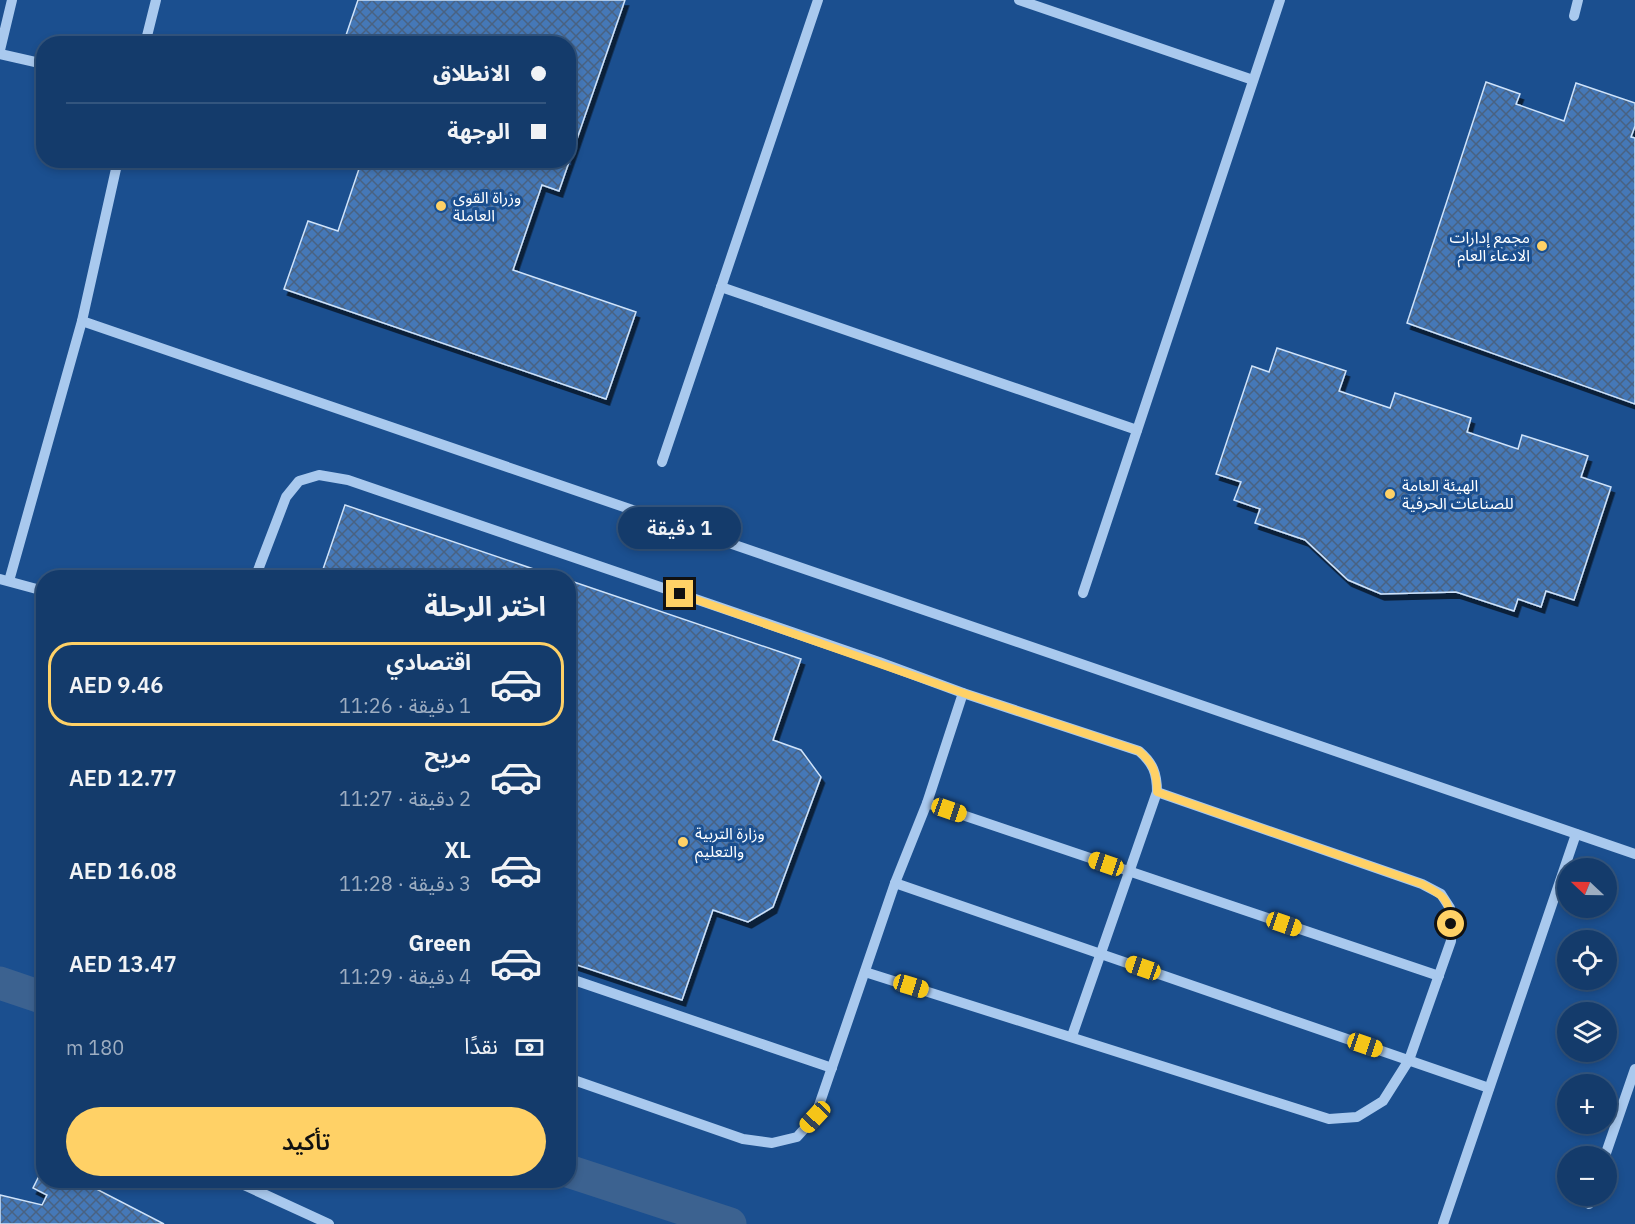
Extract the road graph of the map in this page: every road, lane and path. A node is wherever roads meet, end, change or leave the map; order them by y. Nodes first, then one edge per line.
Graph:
1 (12, 0) edge
2 (156, 0) edge
3 (818, 0) edge
4 (1019, 0) edge
5 (1280, 0) edge
6 (1578, 0) edge
7 (1574, 16) dead end
8 (147, 36) edge
9 (0, 52) edge
10 (36, 62) edge
11 (1253, 81) junction
12 (116, 168) edge
13 (721, 287) junction
14 (82, 321) junction
15 (1137, 430) junction
16 (662, 462) dead end
17 (258, 570) edge
18 (5, 580) edge
19 (36, 589) edge
20 (1083, 593) dead end
21 (963, 693) junction
22 (1157, 792) junction
23 (927, 803) junction
24 (1576, 834) junction
25 (1635, 854) edge
26 (1128, 872) junction
27 (895, 883) junction
28 (1099, 953) junction
29 (866, 972) junction
30 (1439, 976) junction
31 (576, 981) edge
32 (1072, 1036) junction
33 (1409, 1060) junction
34 (832, 1068) junction
35 (1635, 1069) edge
36 (576, 1081) edge
37 (1490, 1088) junction
38 (1608, 1146) edge
39 (250, 1188) edge
40 (329, 1224) edge
41 (1443, 1224) edge

1 - 9 lane
2 - 8 lane
3 - 13 lane
4 - 11 lane
5 - 11 lane
6 - 7 lane
9 - 10 lane
11 - 15 lane
12 - 14 lane
13 - 15 lane
13 - 16 lane
14 - 18 lane
14 - 24 lane
15 - 20 lane
17 - 21 lane
18 - 19 lane
21 - 22 lane
21 - 23 lane
22 - 26 lane
22 - 30 lane
23 - 26 lane
23 - 27 lane
24 - 25 lane
24 - 37 lane
26 - 28 lane
26 - 30 lane
27 - 28 lane
27 - 29 lane
28 - 32 lane
28 - 33 lane
29 - 32 lane
29 - 34 lane
30 - 33 lane
31 - 34 lane
32 - 33 lane
33 - 37 lane
34 - 36 lane
35 - 38 lane
37 - 41 lane
39 - 40 lane

